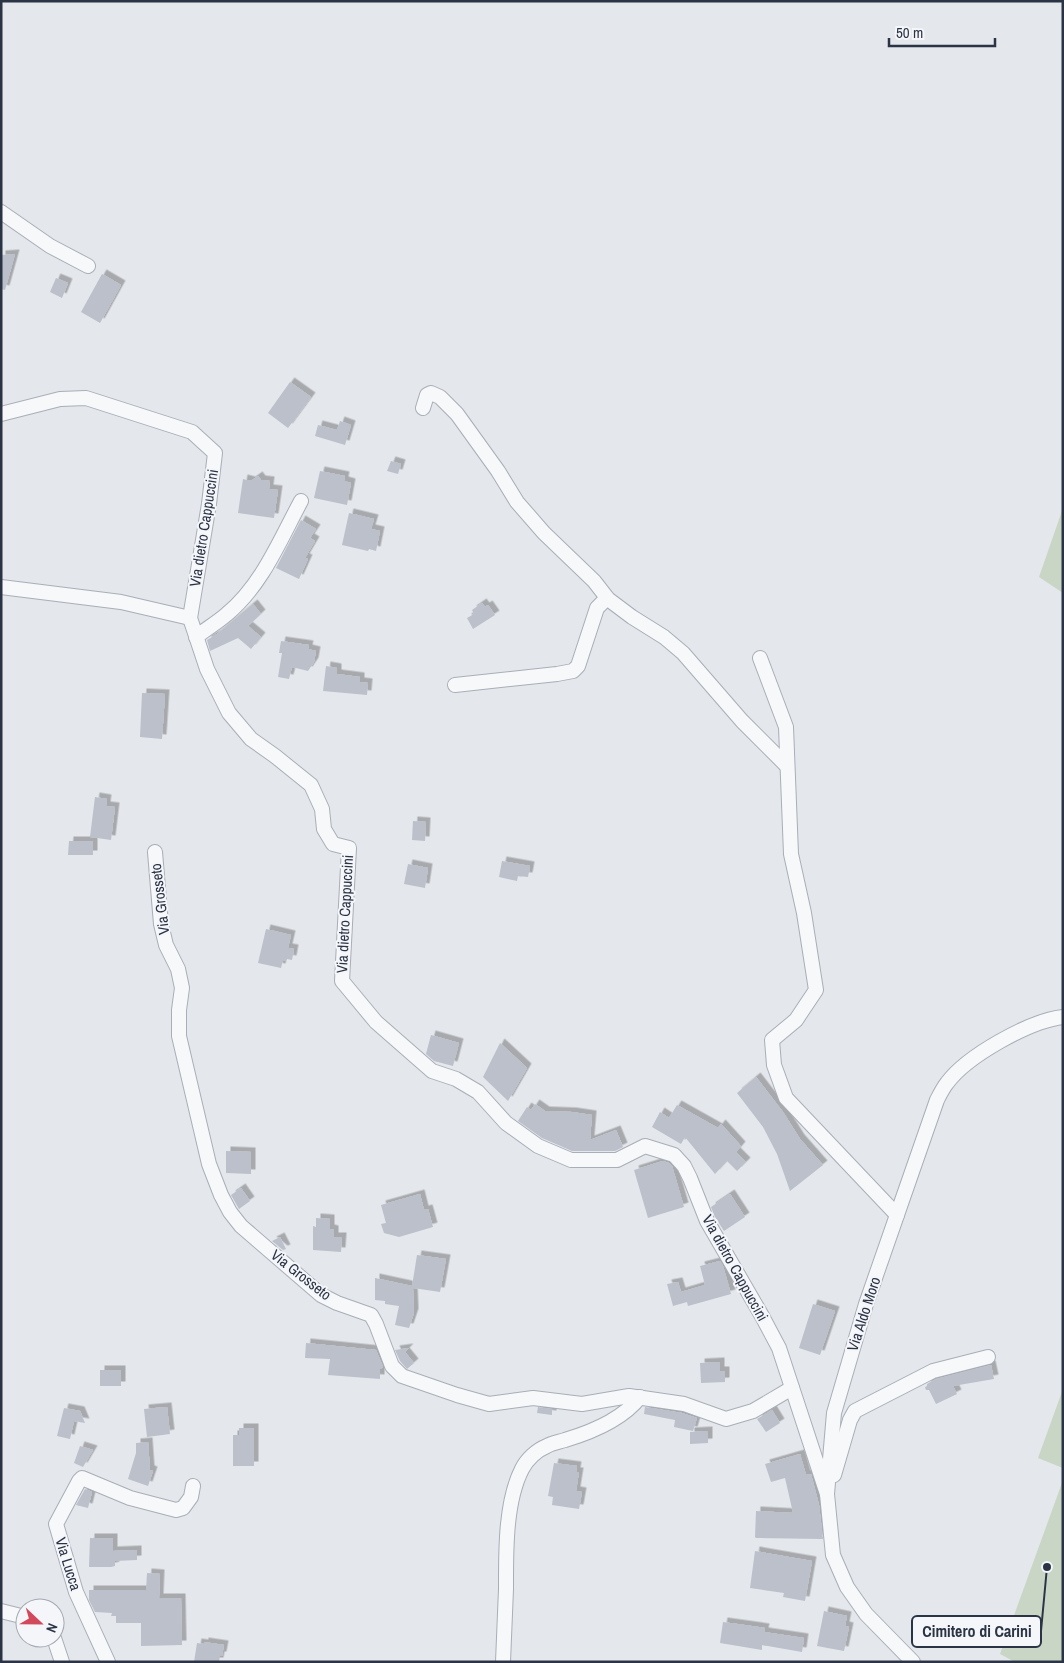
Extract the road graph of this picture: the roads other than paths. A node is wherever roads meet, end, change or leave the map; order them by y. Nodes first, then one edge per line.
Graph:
1 (1, 212) edge
2 (88, 266) dead end
3 (423, 408) dead end
4 (1, 414) edge
5 (301, 501) dead end
6 (1, 587) edge
7 (607, 598) junction
8 (190, 618) junction
9 (196, 637) junction
10 (760, 658) dead end
11 (456, 685) dead end
12 (787, 766) junction
13 (155, 852) dead end
14 (1063, 1017) edge
15 (897, 1215) junction
16 (988, 1357) dead end
17 (792, 1388) junction
18 (640, 1397) junction
19 (193, 1486) dead end
20 (827, 1494) junction
21 (1, 1611) edge
22 (15, 1614) edge
23 (57, 1648) edge
24 (62, 1662) edge
25 (108, 1662) edge
26 (503, 1662) edge
27 (913, 1662) edge

1 - 2 street
3 - 7 street
4 - 8 street, Via dietro Cappuccini
5 - 9 street
6 - 8 street
7 - 11 street
7 - 12 street
8 - 9 street, Via dietro Cappuccini
9 - 17 street, Via dietro Cappuccini
10 - 12 street
12 - 15 street
13 - 18 street, Via Grosseto
14 - 15 street, Via Aldo Moro
15 - 20 street, Via Aldo Moro
16 - 20 street
17 - 18 street, Via Grosseto
17 - 20 street, Via dietro Cappuccini
18 - 26 street
19 - 25 street, Via Lucca
20 - 27 street, Via Aldo Moro
21 - 22 street
23 - 24 street

